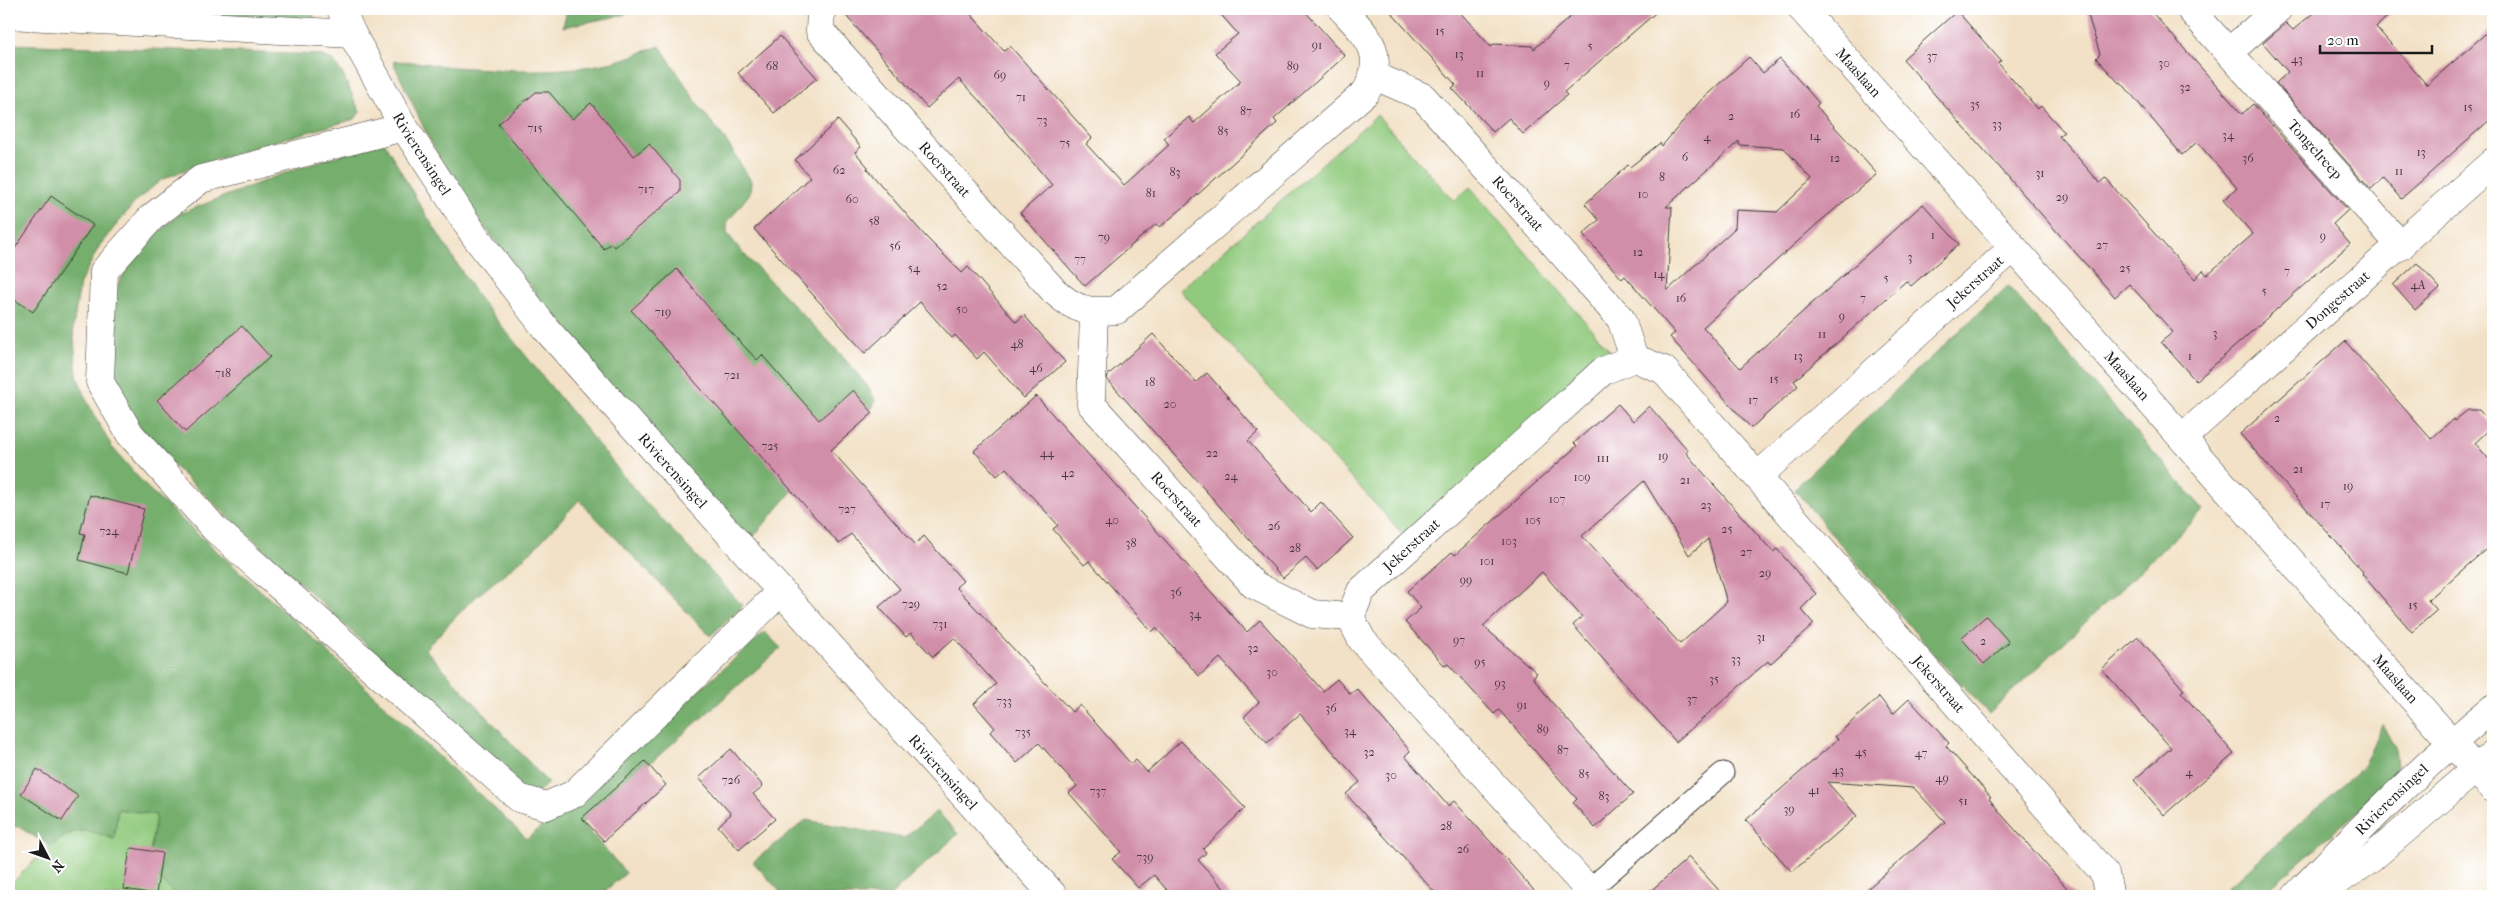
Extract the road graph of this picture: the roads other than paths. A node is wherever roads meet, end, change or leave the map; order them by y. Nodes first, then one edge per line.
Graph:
1 (341, 9) edge
2 (824, 9) edge
3 (1342, 9) edge
4 (1802, 9) edge
5 (2190, 9) edge
6 (2278, 9) edge
7 (9, 15) edge
8 (352, 34) junction
9 (2229, 52) junction
10 (1375, 76) junction
11 (404, 127) junction
12 (2493, 162) edge
13 (2401, 246) junction
14 (2014, 248) junction
15 (1094, 313) junction
16 (1634, 358) junction
17 (2182, 438) junction
18 (1758, 475) junction
19 (781, 591) junction
20 (1350, 617) junction
21 (2493, 708) edge
22 (2451, 743) junction
23 (2487, 771) edge
24 (1723, 773) dead end
25 (1592, 893) edge
26 (1054, 896) edge
27 (2110, 896) edge
28 (2296, 896) edge
29 (2315, 896) edge

1 - 8 street, Rivierensingel
2 - 15 street, Roerstraat
3 - 10 street
4 - 14 street, Maaslaan
5 - 9 street, Tongelreep
6 - 9 street
7 - 8 street
8 - 11 street, Rivierensingel
9 - 13 street, Tongelreep
10 - 15 street, Roerstraat
10 - 16 street, Roerstraat
11 - 19 street, Rivierensingel
11 - 19 street
12 - 13 street, Dongestraat
13 - 17 street, Dongestraat
14 - 17 street, Maaslaan
14 - 18 street, Jekerstraat
15 - 20 street, Roerstraat
16 - 18 street, Jekerstraat
16 - 20 street, Jekerstraat
17 - 22 street, Maaslaan
18 - 27 street, Jekerstraat
19 - 26 street, Rivierensingel
20 - 25 street
21 - 22 street, Rivierensingel
22 - 23 street, Maaslaan
22 - 28 street, Rivierensingel
23 - 29 street, Rivierensingel
24 - 25 lane

